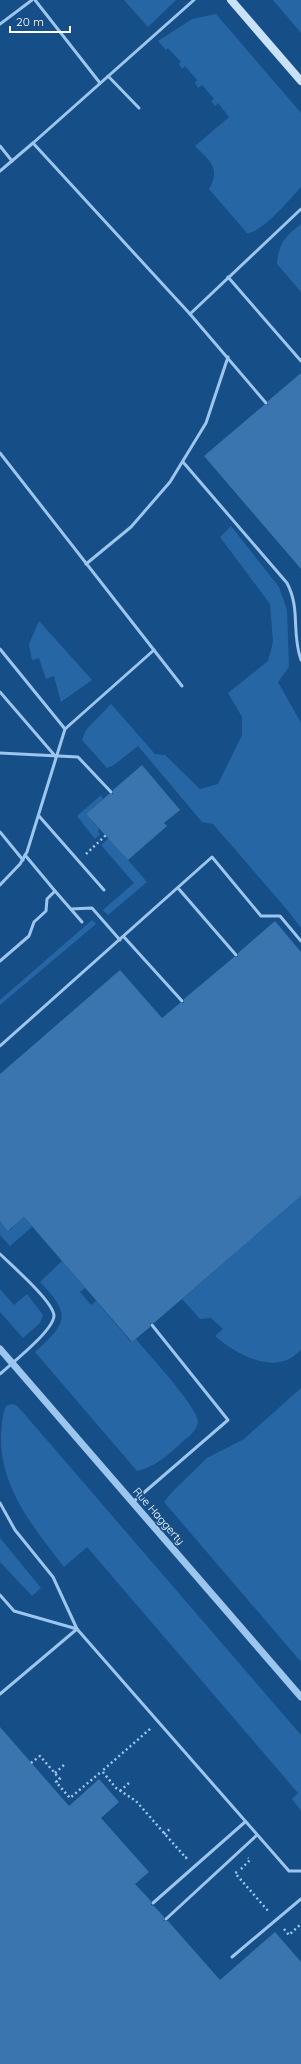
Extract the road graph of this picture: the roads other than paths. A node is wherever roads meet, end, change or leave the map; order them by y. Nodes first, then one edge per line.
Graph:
1 (32, 0) edge
2 (35, 0) edge
3 (194, 0) edge
4 (231, 0) edge
5 (0, 24) edge
6 (108, 76) junction
7 (301, 81) edge
8 (100, 83) junction
9 (139, 108) dead end
10 (33, 143) junction
11 (0, 146) edge
12 (12, 161) junction
13 (0, 171) edge
14 (301, 209) edge
15 (228, 277) junction
16 (190, 314) junction
17 (228, 357) junction
18 (301, 361) edge
19 (266, 403) dead end
20 (0, 453) edge
21 (182, 462) junction
22 (86, 564) junction
23 (0, 649) edge
24 (154, 650) junction
25 (301, 660) edge
26 (182, 686) dead end
27 (0, 692) edge
28 (65, 729) junction
29 (0, 753) edge
30 (56, 757) junction
31 (111, 792) dead end
32 (39, 816) junction
33 (0, 832) edge
34 (25, 855) junction
35 (23, 860) junction
36 (0, 885) edge
37 (178, 888) junction
38 (104, 890) dead end
39 (56, 891) junction
40 (71, 909) junction
41 (82, 922) dead end
42 (124, 936) junction
43 (120, 940) junction
44 (301, 941) edge
45 (0, 954) edge
46 (236, 955) dead end
47 (4, 958) junction
48 (0, 961) edge
49 (182, 1001) dead end
50 (0, 1046) edge
51 (0, 1254) edge
52 (152, 1325) dead end
53 (0, 1349) edge
54 (12, 1363) junction
55 (0, 1374) edge
56 (132, 1502) junction
57 (0, 1503) edge
58 (0, 1595) edge
59 (77, 1629) junction
60 (0, 1694) edge
61 (301, 1697) edge
62 (245, 1822) junction
63 (257, 1835) junction
64 (301, 1871) edge
65 (301, 1899) edge
66 (153, 1904) dead end
67 (166, 1919) dead end
68 (232, 1958) dead end

1 - 5 lane
2 - 8 lane
3 - 6 lane
4 - 7 main road
6 - 8 lane
6 - 9 lane
8 - 10 lane
10 - 12 lane
10 - 16 lane
11 - 12 lane
12 - 13 lane
14 - 15 lane
15 - 16 lane
15 - 18 lane
16 - 17 lane
17 - 19 lane
17 - 21 lane
20 - 22 lane
21 - 22 lane
21 - 25 lane
22 - 24 lane
23 - 28 lane
24 - 26 lane
24 - 28 lane
27 - 30 lane
28 - 30 lane
29 - 30 lane
30 - 31 lane
30 - 32 lane
32 - 34 lane
32 - 38 lane
33 - 35 lane
34 - 35 lane
34 - 39 lane
35 - 36 lane
37 - 42 lane
37 - 44 lane
37 - 46 lane
39 - 40 lane
39 - 47 lane
40 - 41 lane
40 - 43 lane
42 - 43 lane
42 - 49 lane
43 - 50 lane
45 - 47 lane
47 - 48 lane
51 - 54 lane
52 - 56 lane
53 - 54 street, Rue Haggerty
54 - 55 lane
54 - 56 street, Rue Haggerty
56 - 61 street, Rue Haggerty
57 - 59 lane
58 - 59 lane
59 - 60 lane
59 - 62 lane
62 - 63 lane
62 - 66 lane
63 - 64 lane
63 - 67 lane
65 - 68 lane

